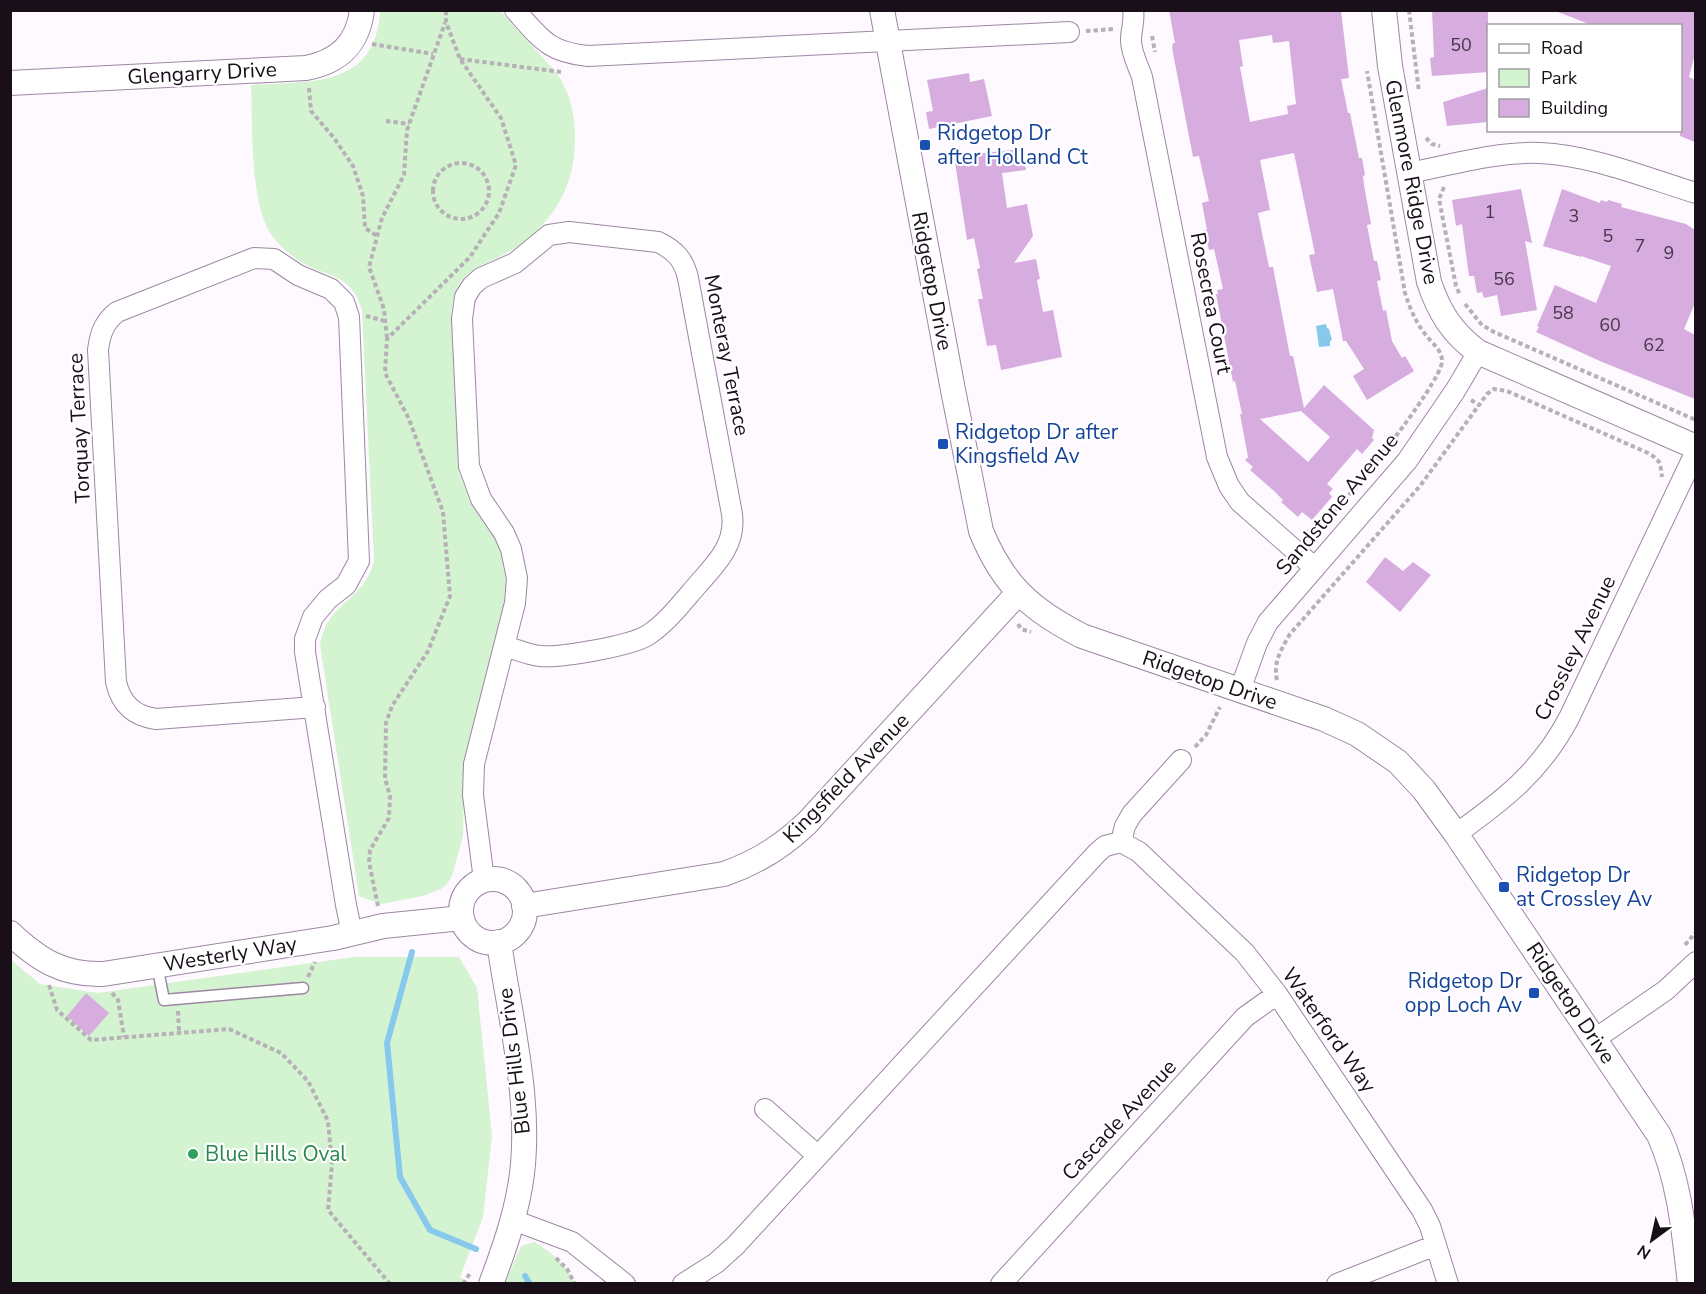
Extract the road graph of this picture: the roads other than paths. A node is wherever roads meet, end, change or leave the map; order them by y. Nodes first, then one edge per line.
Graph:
1 (362, 10) edge
2 (515, 10) edge
3 (882, 10) edge
4 (1384, 10) edge
5 (1139, 24) edge
6 (1069, 32) road end
7 (888, 41) junction
8 (10, 83) edge
9 (1409, 173) junction
10 (1695, 193) edge
11 (1478, 352) junction
12 (1695, 449) edge
13 (1315, 568) junction
14 (1018, 593) junction
15 (504, 646) junction
16 (1235, 700) junction
17 (315, 707) junction
18 (1181, 760) road end
19 (1456, 834) junction
20 (1121, 842) junction
21 (484, 880) junction
22 (524, 906) junction
23 (462, 918) junction
24 (10, 933) edge
25 (352, 934) junction
26 (499, 942) junction
27 (1695, 962) edge
28 (157, 965) junction
29 (303, 988) dead end
30 (1277, 994) junction
31 (1595, 1039) junction
32 (765, 1109) dead end
33 (818, 1156) junction
34 (513, 1220) junction
35 (1436, 1245) junction
36 (491, 1284) edge
37 (625, 1284) edge
38 (683, 1284) edge
39 (1001, 1284) edge
40 (1337, 1284) edge
41 (1448, 1284) edge
42 (1690, 1284) edge

1 - 8 street, Glengarry Drive
2 - 7 street
3 - 7 street, Ridgetop Drive
4 - 9 street, Glenmore Ridge Drive
5 - 13 street, Rosecrea Court
6 - 7 street
7 - 14 street, Ridgetop Drive
9 - 10 street
9 - 11 street, Glenmore Ridge Drive
11 - 12 street, Glenmore Ridge Drive
11 - 13 street, Sandstone Avenue
12 - 19 street, Crossley Avenue
13 - 16 street, Sandstone Avenue
14 - 16 street, Ridgetop Drive
14 - 22 street, Kingsfield Avenue
15 - 15 street, Monteray Terrace
15 - 21 street, Monteray Terrace
16 - 19 street, Ridgetop Drive
17 - 17 street, Torquay Terrace
17 - 25 street, Torquay Terrace
18 - 20 street
19 - 31 street, Ridgetop Drive
20 - 30 street, Waterford Way
20 - 33 street
21 - 22 street
21 - 23 street
22 - 26 street
23 - 25 street, Westerly Way
23 - 26 street
24 - 28 street, Westerly Way
25 - 28 street, Westerly Way
26 - 34 street, Blue Hills Drive
27 - 31 street
28 - 29 lane
30 - 35 street, Waterford Way
30 - 39 street, Cascade Avenue
31 - 42 street, Ridgetop Drive
32 - 33 street
33 - 38 street
34 - 36 street, Blue Hills Drive
34 - 37 street
35 - 40 street
35 - 41 street, Waterford Way

